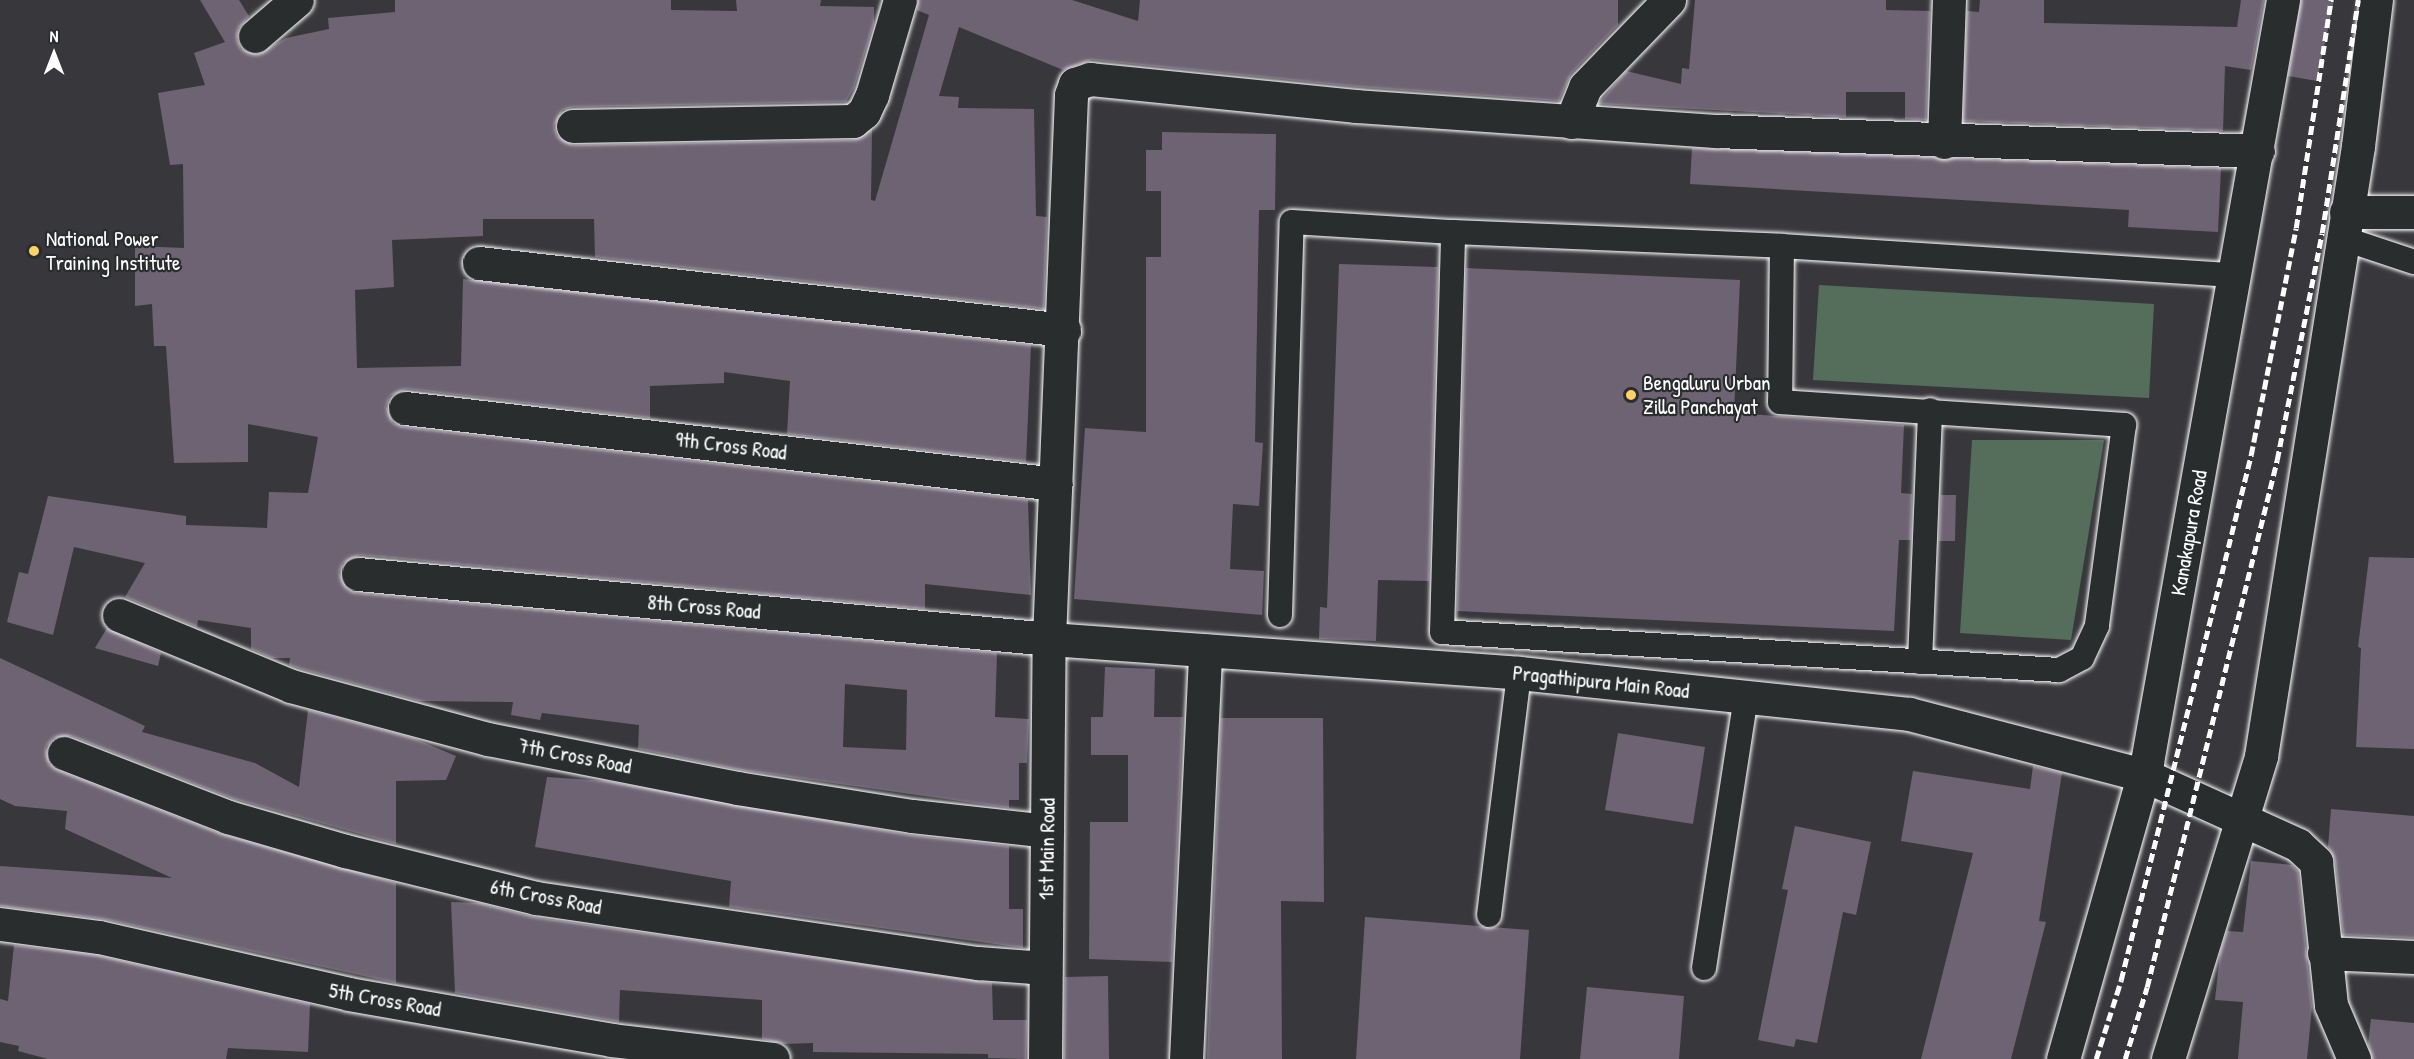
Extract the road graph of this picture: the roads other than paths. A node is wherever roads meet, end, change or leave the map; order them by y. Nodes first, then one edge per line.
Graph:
1 (297, 0) edge
2 (900, 0) edge
3 (1669, 0) edge
4 (1950, 0) edge
5 (2283, 0) edge
6 (2376, 0) edge
7 (255, 36) dead end
8 (1570, 122) junction
9 (573, 126) dead end
10 (1944, 142) junction
11 (2258, 151) junction
12 (2414, 212) edge
13 (2344, 225) junction
14 (1453, 232) junction
15 (1782, 246) junction
16 (2414, 262) edge
17 (479, 263) dead end
18 (2236, 275) junction
19 (1064, 330) junction
20 (405, 408) dead end
21 (1929, 410) junction
22 (1056, 484) junction
23 (358, 574) dead end
24 (119, 615) dead end
25 (1280, 615) dead end
26 (1049, 639) junction
27 (1204, 650) junction
28 (1920, 662) junction
29 (1519, 673) junction
30 (1746, 697) junction
31 (64, 753) dead end
32 (2144, 775) junction
33 (2242, 817) junction
34 (1047, 831) junction
35 (1489, 915) dead end
36 (0, 924) edge
37 (2324, 953) junction
38 (2414, 957) edge
39 (1045, 968) junction
40 (1704, 968) dead end
41 (773, 1059) edge
42 (1045, 1059) edge
43 (1186, 1059) edge
44 (2063, 1059) edge
45 (2168, 1059) edge
46 (2354, 1059) edge

1 - 7 street
2 - 9 street
3 - 8 street
4 - 10 street
5 - 11 street, Kanakapura Road
6 - 13 street
8 - 10 street
8 - 19 street, 1st Main Road
10 - 11 street
11 - 18 street, Kanakapura Road
12 - 13 street
13 - 16 lane
13 - 33 street
14 - 15 lane
14 - 25 lane
14 - 28 lane
15 - 18 lane
15 - 21 lane
17 - 19 street
18 - 32 street, Kanakapura Road
19 - 22 street, 1st Main Road
20 - 22 street, 9th Cross Road
21 - 28 lane
21 - 28 lane
22 - 26 street, 1st Main Road
23 - 26 street, 8th Cross Road
24 - 34 street, 7th Cross Road
26 - 27 street, Pragathipura Main Road
26 - 34 street, 1st Main Road
27 - 29 street, Pragathipura Main Road
27 - 43 street
29 - 30 street, Pragathipura Main Road
29 - 35 lane
30 - 32 street, Pragathipura Main Road
30 - 40 lane
31 - 39 street, 6th Cross Road
32 - 33 street, Pragathipura Main Road
32 - 44 street, Kanakapura Road
33 - 37 street, Pragathipura Main Road
33 - 45 street
34 - 39 street, 1st Main Road
36 - 41 street, 5th Cross Road
37 - 38 street
37 - 46 street, Pragathipura Main Road
39 - 42 street, 1st Main Road

